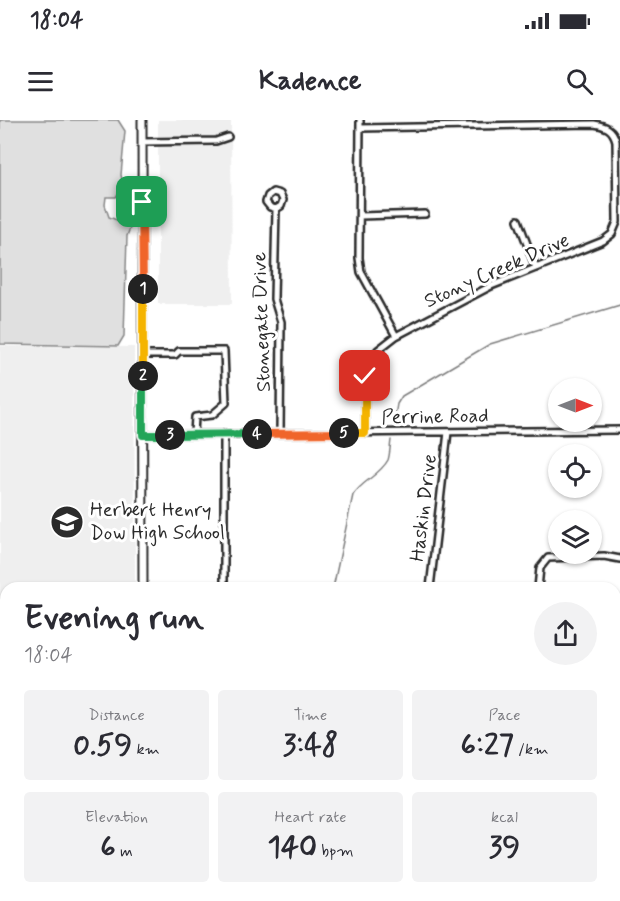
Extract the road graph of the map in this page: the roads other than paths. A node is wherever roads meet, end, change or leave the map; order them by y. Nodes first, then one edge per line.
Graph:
1 (142, 120) edge
2 (360, 120) edge
3 (360, 128) junction
4 (228, 137) dead end
5 (142, 142) junction
6 (276, 209) dead end
7 (426, 214) dead end
8 (360, 216) junction
9 (518, 220) dead end
10 (536, 268) junction
11 (396, 336) junction
12 (143, 355) junction
13 (620, 430) edge
14 (448, 432) junction
15 (365, 433) junction
16 (224, 434) junction
17 (280, 434) junction
18 (143, 435) junction
19 (194, 435) junction
20 (620, 559) edge
21 (143, 582) edge
22 (224, 582) edge
23 (431, 582) edge
24 (539, 582) edge

1 - 5 main road
2 - 3 street
3 - 8 street
3 - 10 street, Stony Creek Drive
4 - 5 street
5 - 12 main road
6 - 17 street, Stonegate Drive
7 - 8 street
8 - 11 street
9 - 10 street
10 - 11 street, Stony Creek Drive
11 - 15 street, Stony Creek Drive
12 - 18 main road
12 - 19 street
13 - 14 street, Perrine Road
14 - 15 street, Perrine Road
14 - 23 street, Haskin Drive
15 - 17 street, Perrine Road
16 - 17 street, Perrine Road
16 - 19 street, Perrine Road
16 - 22 street
18 - 19 street, Perrine Road
18 - 21 main road
20 - 24 street

